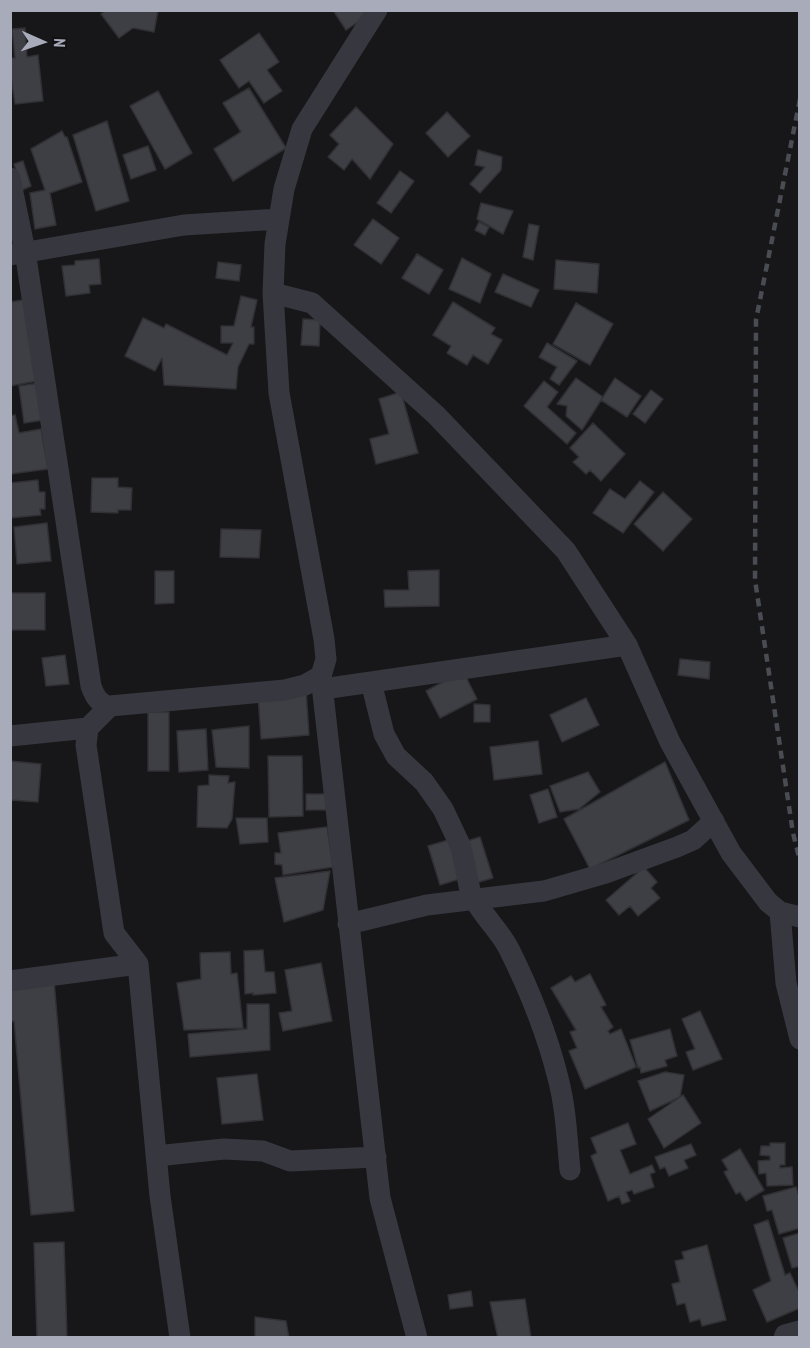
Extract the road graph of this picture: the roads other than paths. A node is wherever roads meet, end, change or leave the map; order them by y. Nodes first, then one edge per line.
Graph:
1 (377, 10) edge
2 (10, 178) edge
3 (279, 219) junction
4 (18, 253) edge
5 (273, 293) junction
6 (627, 645) junction
7 (322, 682) junction
8 (371, 682) junction
9 (109, 707) junction
10 (88, 728) junction
11 (10, 736) edge
12 (714, 821) junction
13 (473, 900) junction
14 (790, 914) edge
15 (348, 924) junction
16 (138, 964) junction
17 (10, 981) edge
18 (800, 1039) edge
19 (156, 1156) junction
20 (376, 1156) junction
21 (570, 1170) dead end
22 (800, 1331) edge
23 (180, 1338) edge
24 (417, 1338) edge
25 (784, 1338) edge

1 - 3 street
2 - 4 street
3 - 4 street
3 - 5 street
4 - 9 street
5 - 6 street
5 - 7 street
6 - 8 street
6 - 12 street
7 - 8 street
7 - 9 street
7 - 15 street
8 - 13 street
9 - 10 street
10 - 11 street
10 - 16 street
12 - 13 street
12 - 14 street
13 - 15 street
13 - 21 street
14 - 18 street
15 - 20 street
16 - 17 street
16 - 19 street
19 - 20 street
19 - 23 street
20 - 24 street
22 - 25 street

